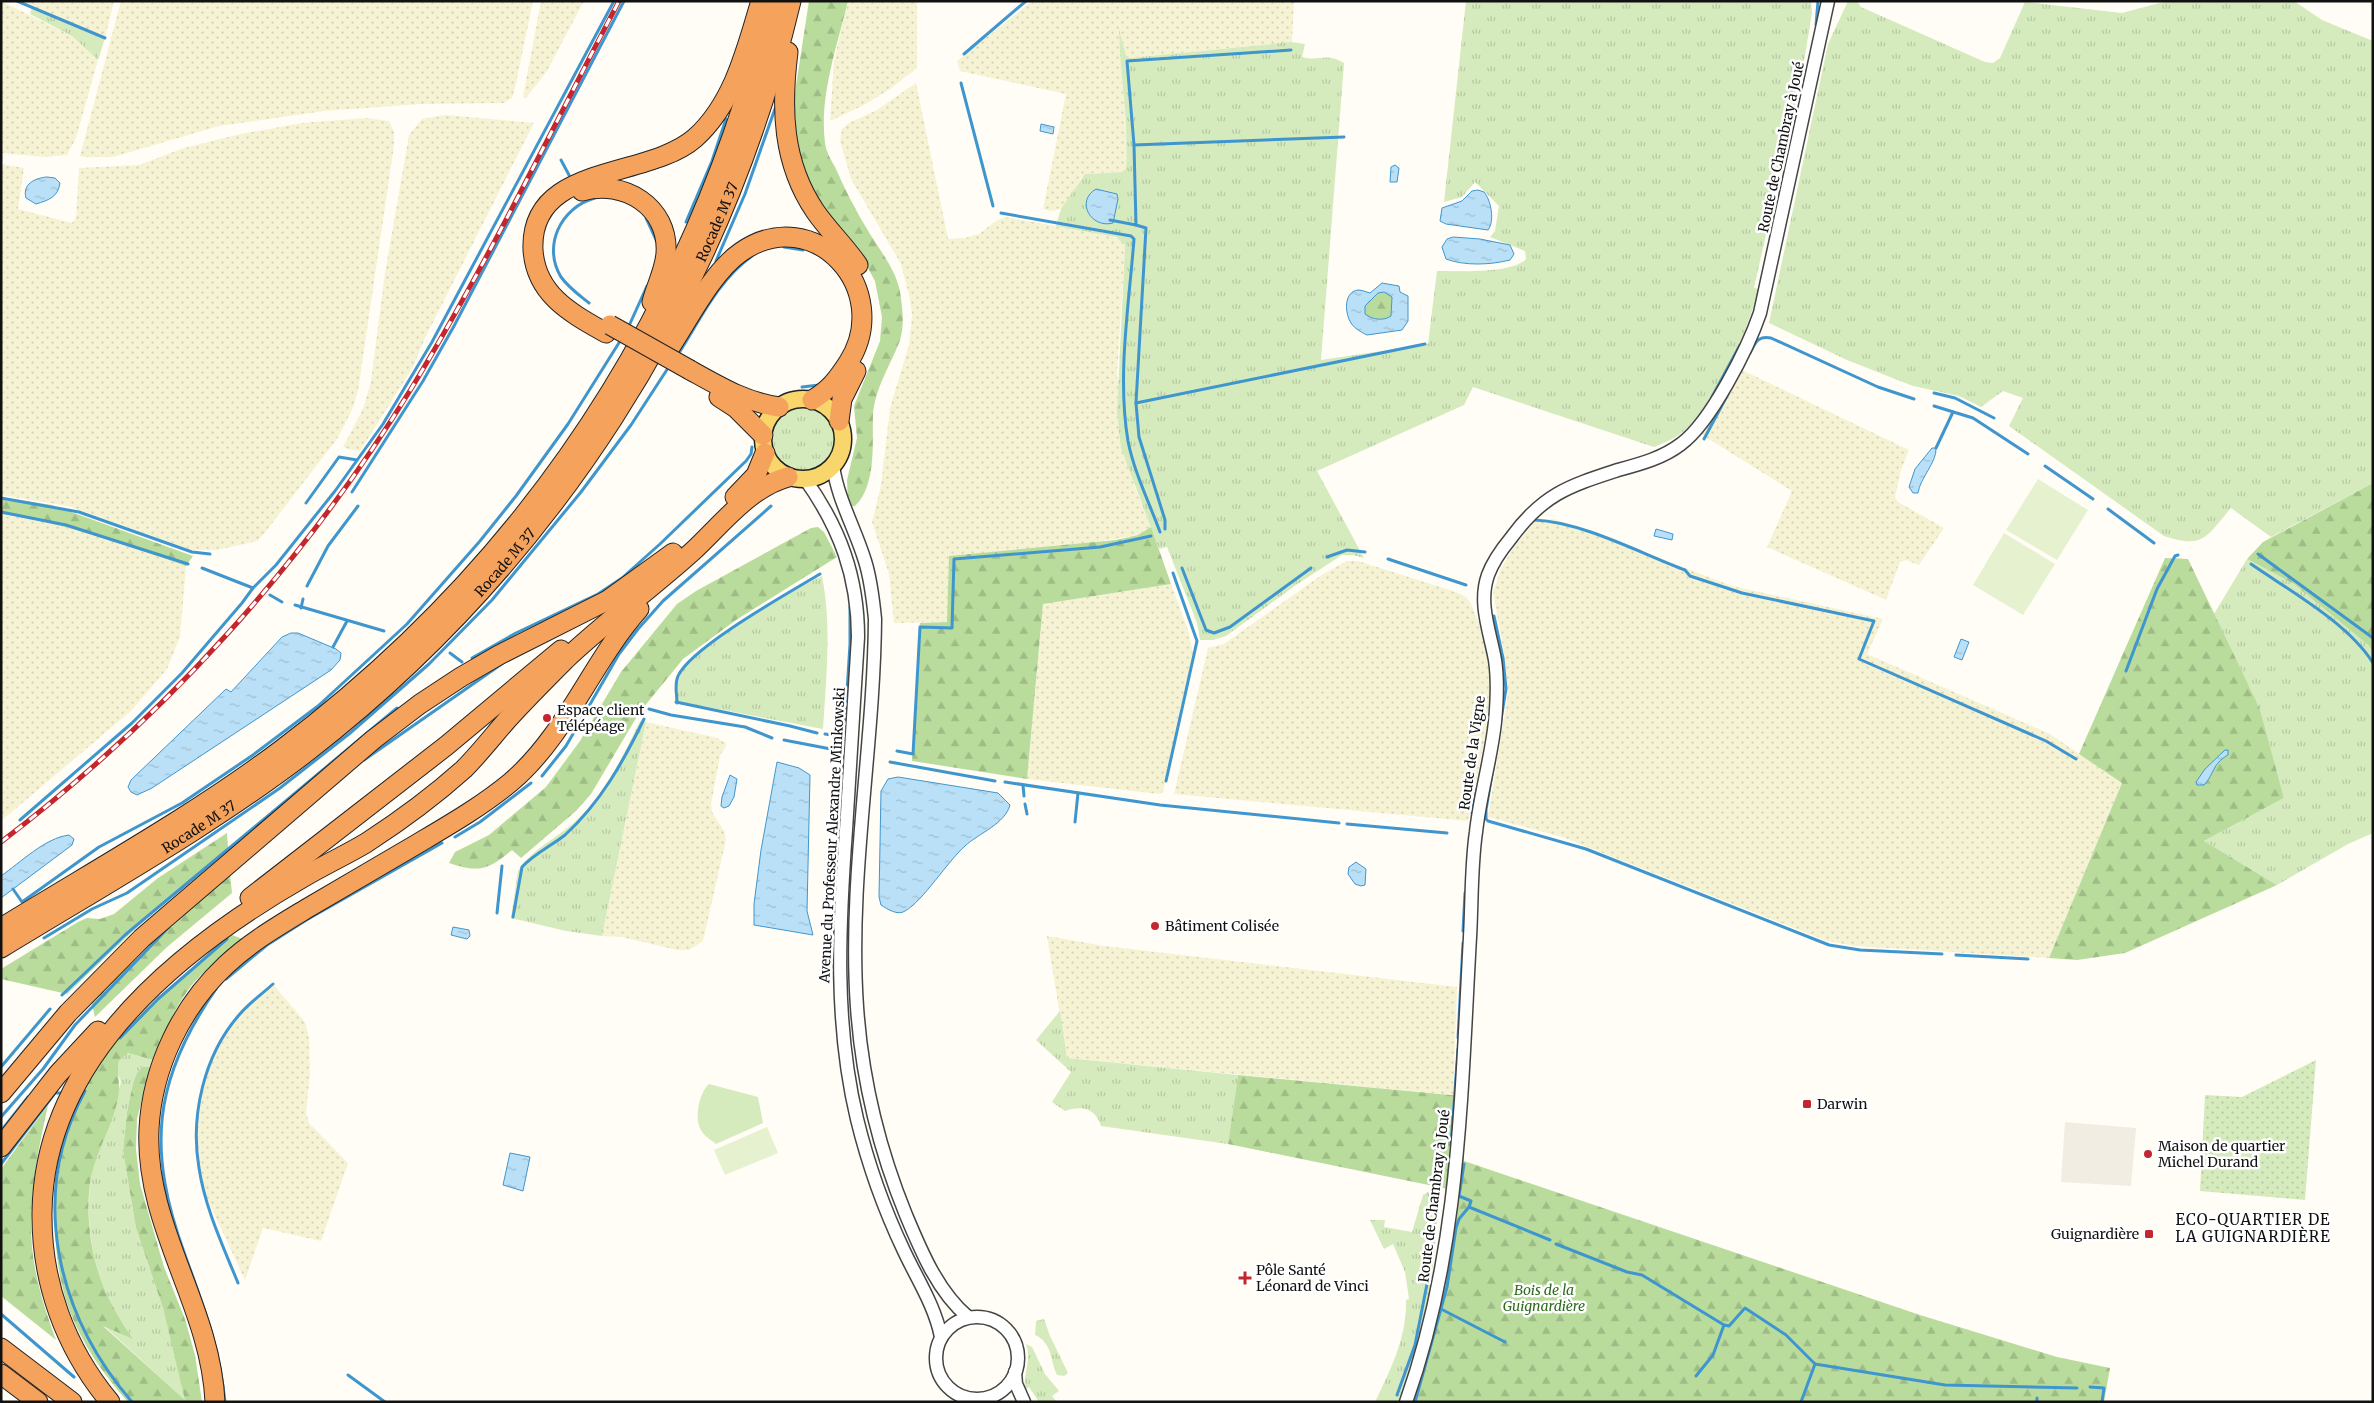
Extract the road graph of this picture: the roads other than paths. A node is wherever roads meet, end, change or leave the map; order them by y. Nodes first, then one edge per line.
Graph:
1 (761, 1) edge
2 (773, 1) edge
3 (793, 1) edge
4 (1828, 1) edge
5 (1763, 299) joint
6 (608, 329) junction
7 (641, 341) junction
8 (687, 374) junction
9 (812, 400) junction
10 (622, 407) junction
11 (779, 407) junction
12 (839, 421) junction
13 (764, 444) junction
14 (833, 466) junction
15 (797, 478) junction
16 (684, 552) junction
17 (1, 928) edge
18 (1, 948) edge
19 (1467, 988) joint
20 (1, 1093) edge
21 (1, 1147) edge
22 (968, 1317) junction
23 (941, 1337) junction
24 (1, 1348) edge
25 (1015, 1372) junction
26 (1, 1374) edge
27 (995, 1399) edge
28 (38, 1402) edge
29 (72, 1402) edge
30 (110, 1402) edge
31 (215, 1402) edge
32 (1024, 1402) edge
33 (1406, 1402) edge

1 - 6 highway
2 - 7 highway, Rocade M 37
3 - 10 highway, Rocade M 37
3 - 12 highway
4 - 5 street, Route de Chambray à Joué
5 - 19 street, Route de la Vigne
6 - 7 highway
6 - 8 highway, bridge
7 - 17 highway, Rocade M 37
8 - 11 highway
8 - 13 highway
9 - 10 highway
9 - 11 main road
9 - 12 main road
10 - 18 highway, Rocade M 37
11 - 13 main road
12 - 14 main road
13 - 15 main road
13 - 16 highway
14 - 15 main road
14 - 22 street, Avenue du Professeur Alexandre Minkowski
15 - 16 highway
15 - 23 street, Avenue du Professeur Alexandre Minkowski
16 - 20 highway
16 - 21 highway
16 - 30 highway
16 - 31 highway
19 - 33 street, Route de Chambray à Joué
22 - 23 street
22 - 25 street
23 - 27 street
24 - 29 highway
25 - 27 street
25 - 32 street
26 - 28 highway

